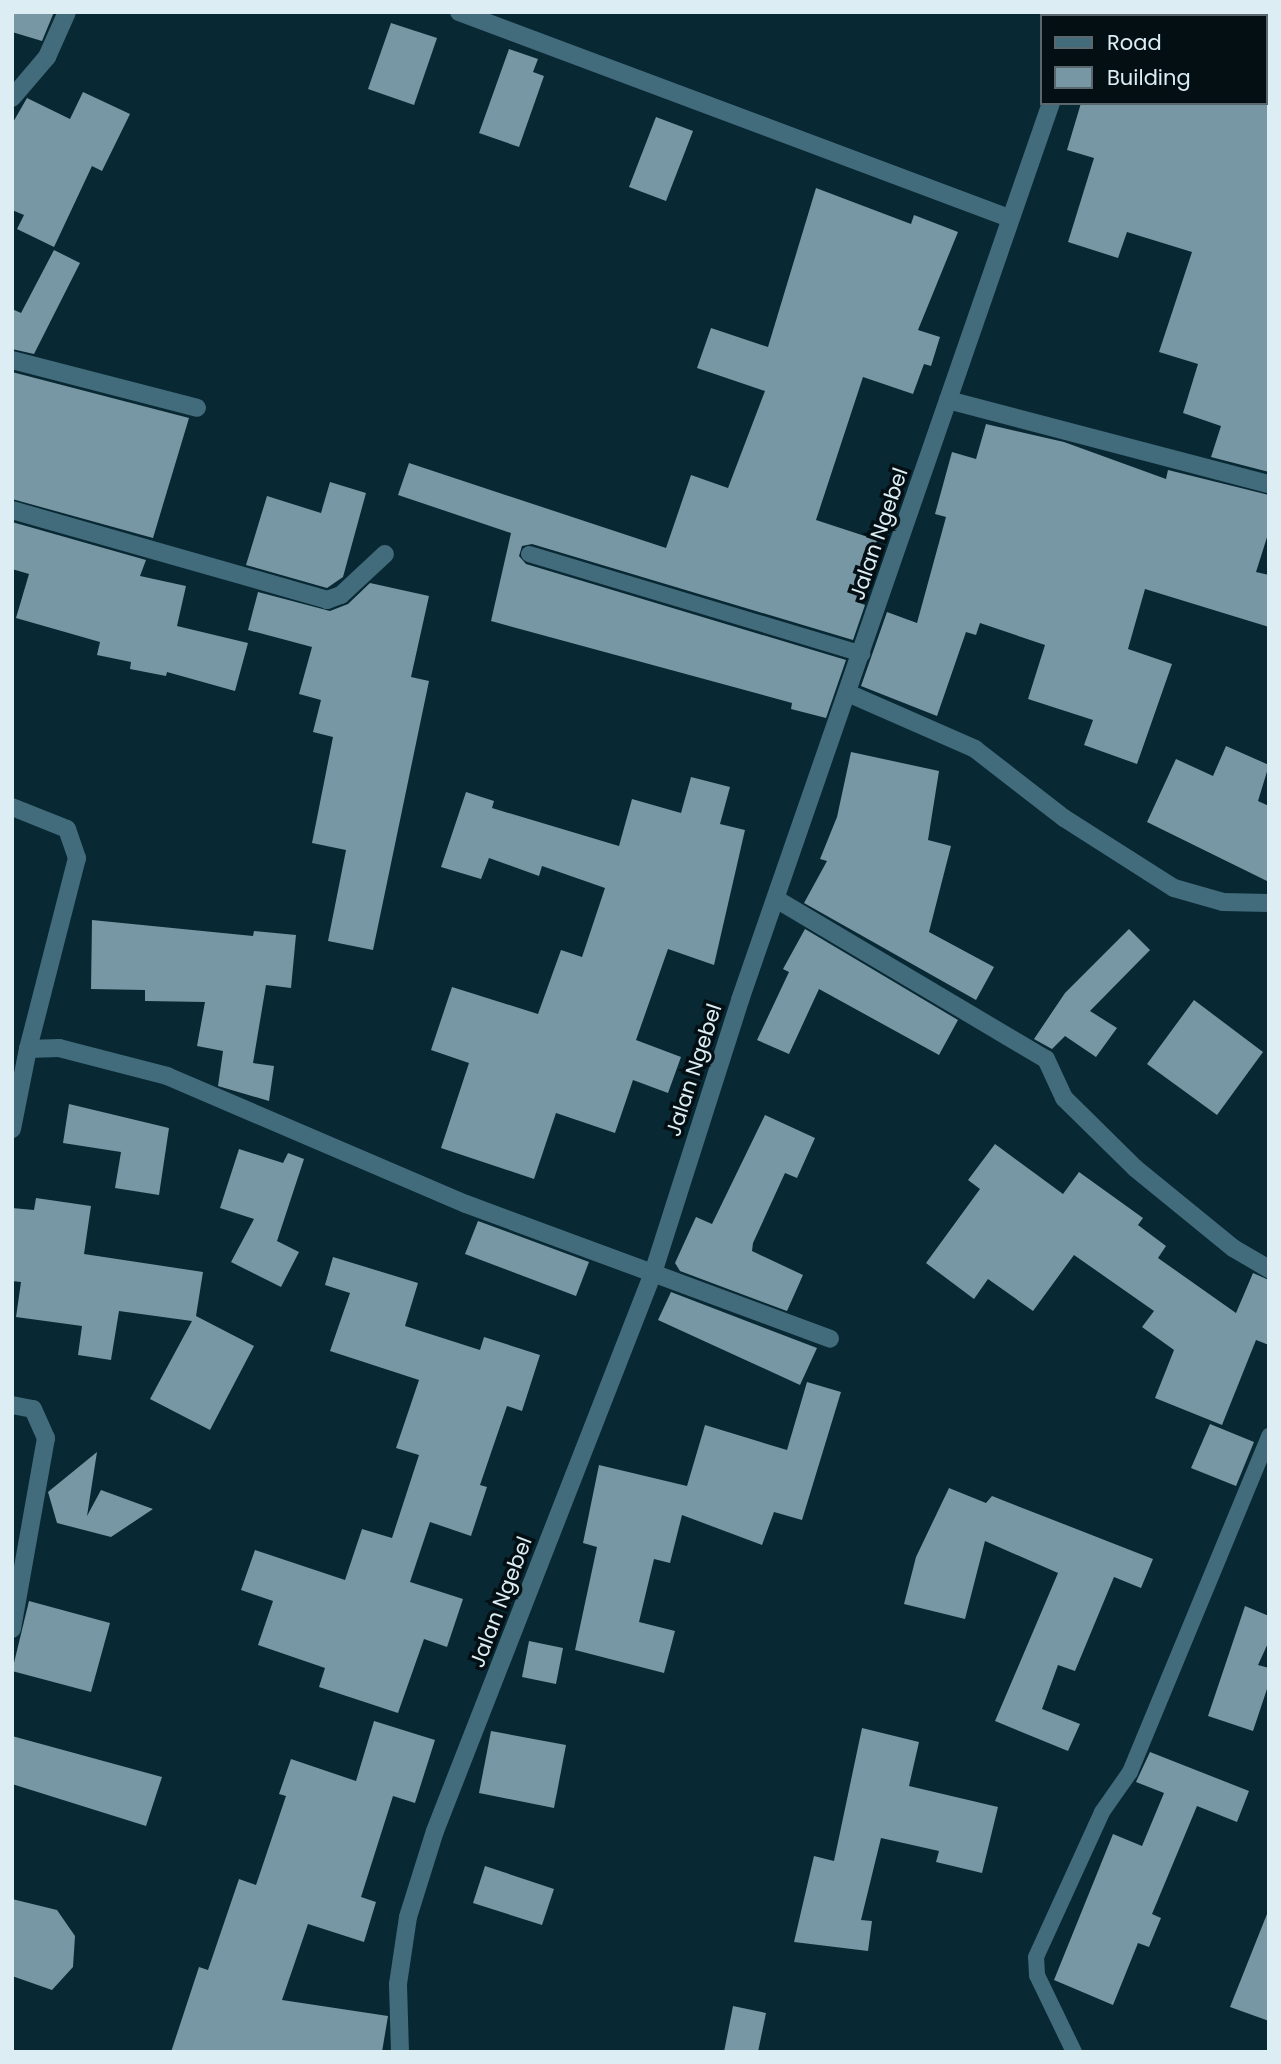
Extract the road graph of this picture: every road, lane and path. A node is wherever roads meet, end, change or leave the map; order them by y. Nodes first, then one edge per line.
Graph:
1 (67, 12) edge
2 (458, 12) edge
3 (12, 98) edge
4 (1050, 105) edge
5 (1009, 218) junction
6 (12, 360) edge
7 (948, 400) junction
8 (197, 408) dead end
9 (1269, 484) edge
10 (12, 510) edge
11 (384, 554) dead end
12 (529, 554) dead end
13 (862, 654) junction
14 (850, 694) junction
15 (12, 807) edge
16 (776, 899) junction
17 (1269, 903) edge
18 (28, 1049) junction
19 (12, 1129) edge
20 (1269, 1269) edge
21 (653, 1273) junction
22 (830, 1339) dead end
23 (12, 1405) edge
24 (1269, 1436) edge
25 (12, 1629) edge
26 (400, 2052) edge
27 (1074, 2052) edge

1 - 3 street
2 - 5 street
4 - 5 street, Jalan Ngebel
5 - 7 street, Jalan Ngebel
6 - 8 street
7 - 9 street
7 - 13 street, Jalan Ngebel
10 - 11 street
12 - 13 lane
13 - 14 street, Jalan Ngebel
14 - 16 street, Jalan Ngebel
14 - 17 street
15 - 18 street
16 - 20 street
16 - 21 street, Jalan Ngebel
18 - 19 street
18 - 21 street
21 - 22 street
21 - 26 street, Jalan Ngebel
23 - 25 street
24 - 27 lane

